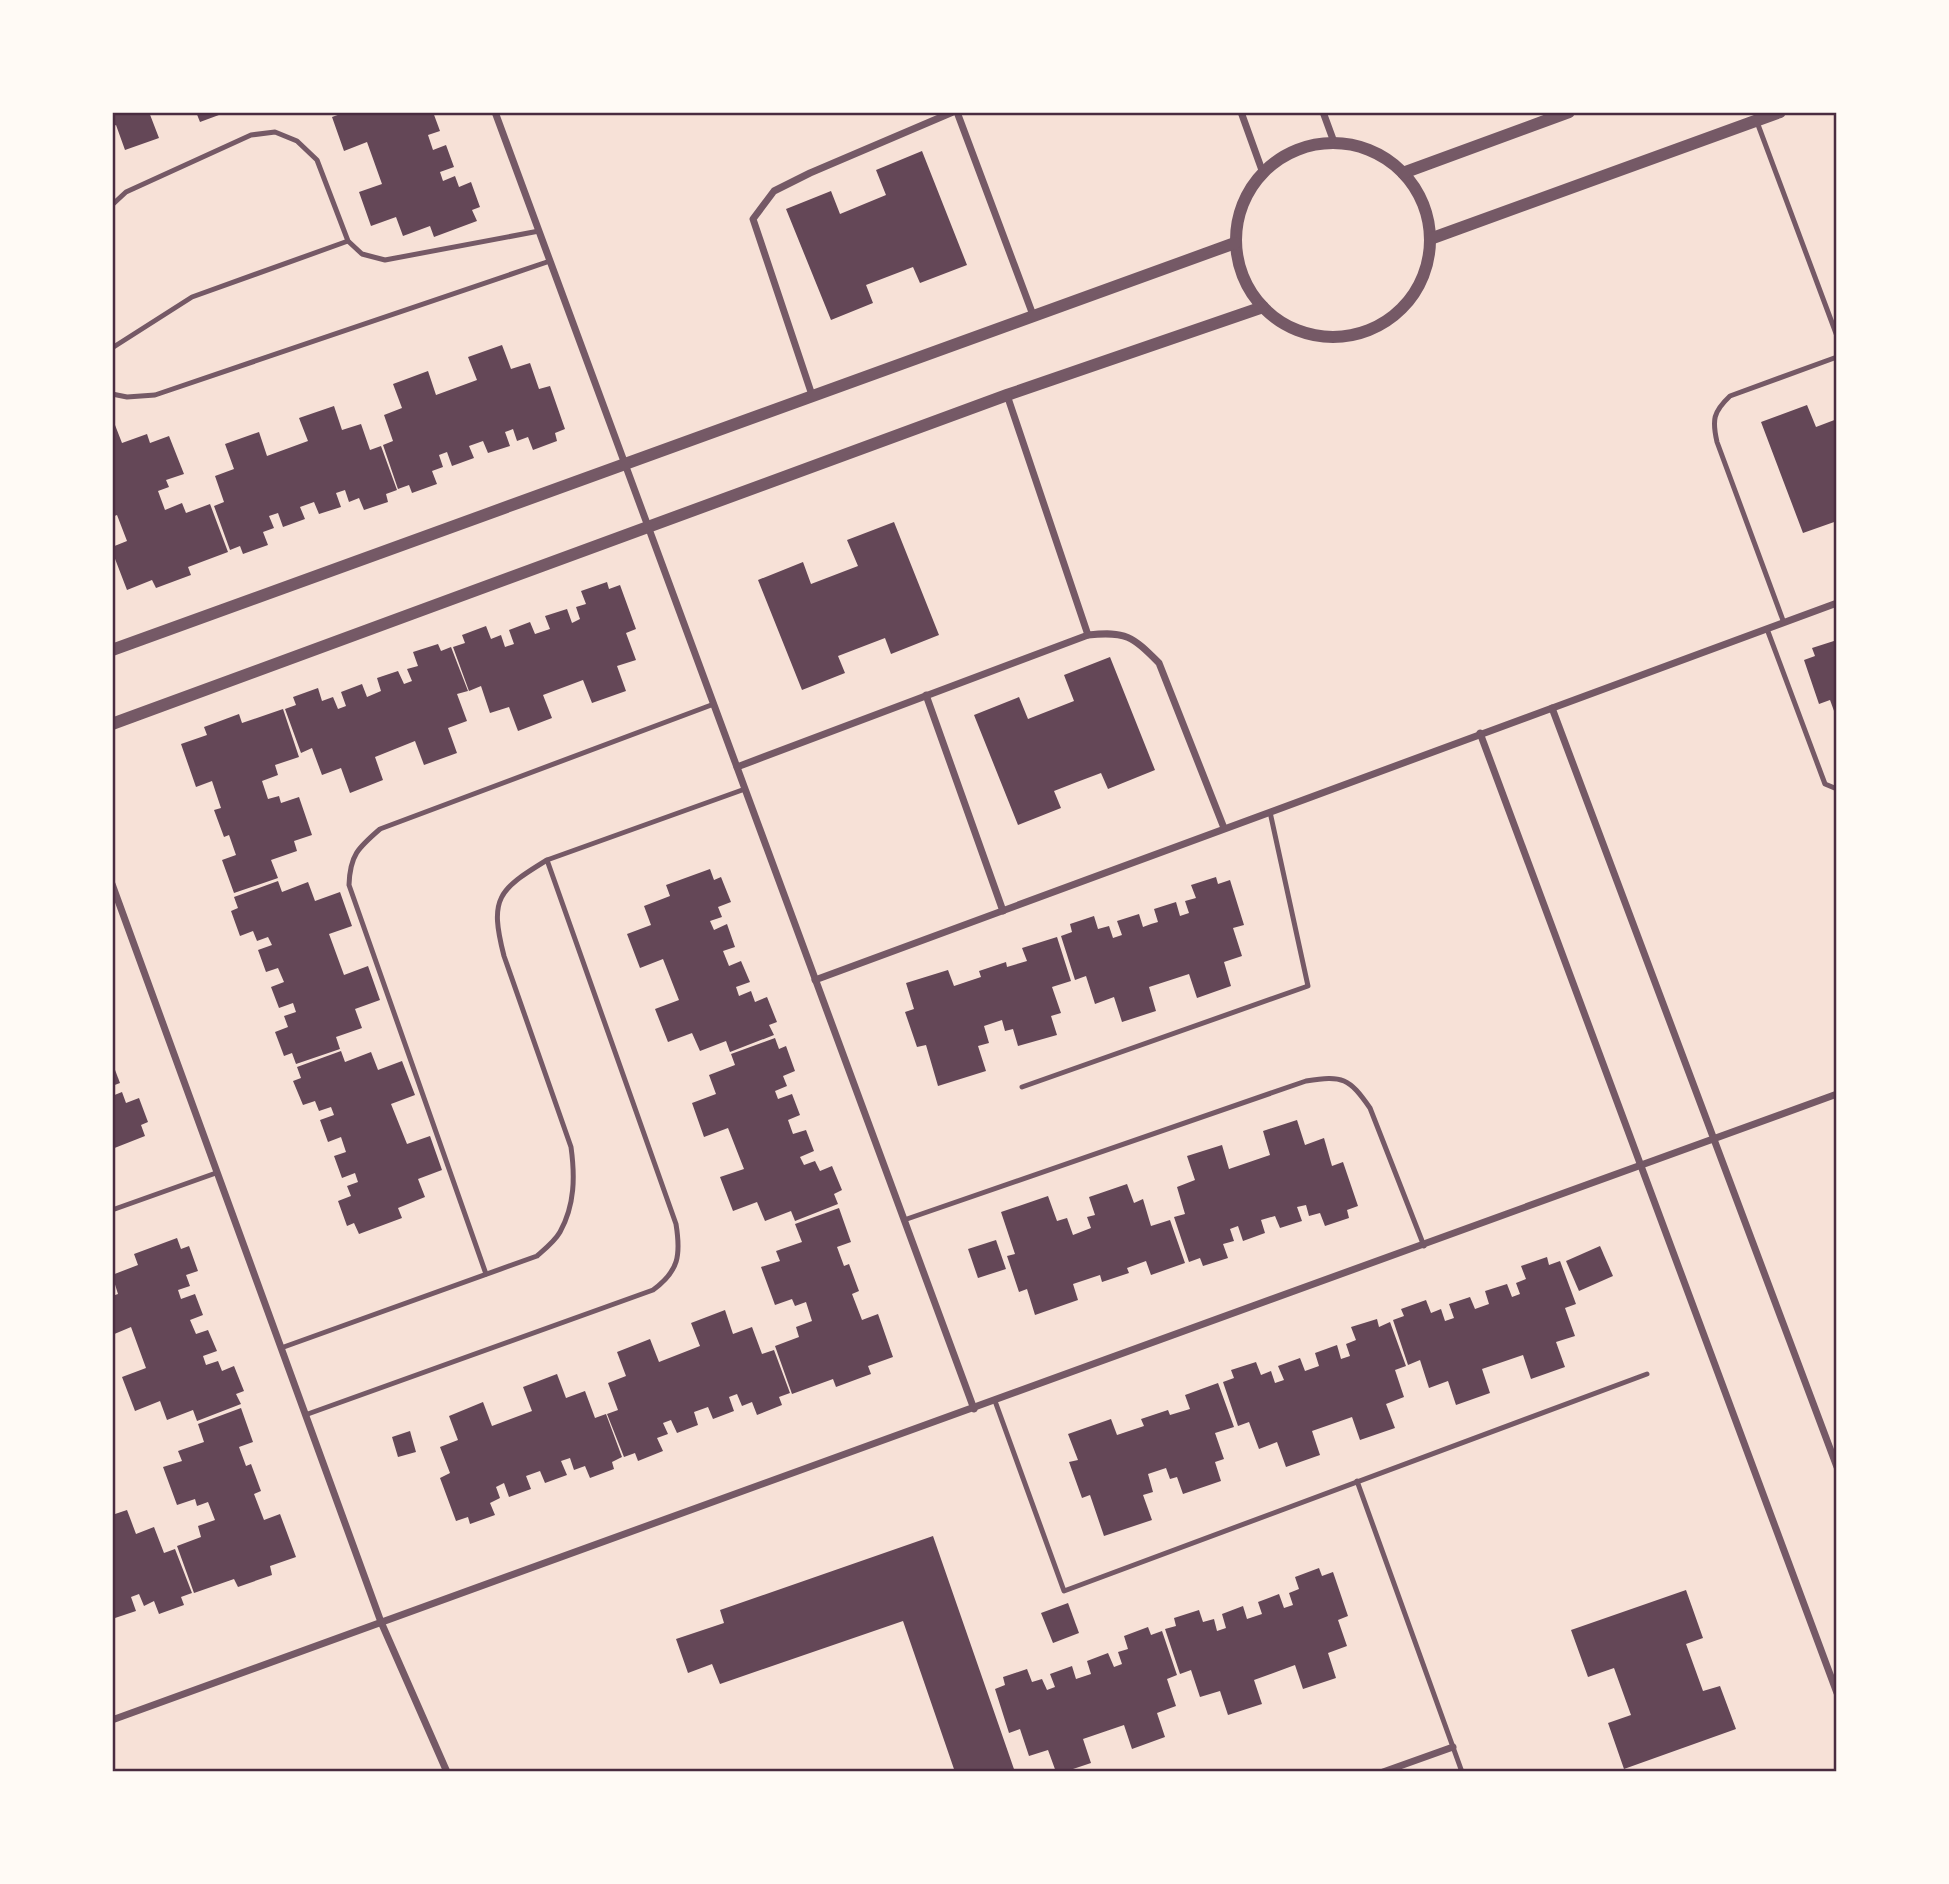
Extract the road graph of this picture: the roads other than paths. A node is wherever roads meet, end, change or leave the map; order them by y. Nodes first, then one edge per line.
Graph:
1 (495, 112) edge
2 (955, 112) edge
3 (1241, 112) edge
4 (1323, 112) edge
5 (1569, 112) edge
6 (1780, 112) edge
7 (1757, 120) junction
8 (1334, 142) junction
9 (1263, 173) junction
10 (1403, 173) junction
11 (112, 205) edge
12 (538, 231) junction
13 (1430, 239) junction
14 (348, 241) junction
15 (1235, 243) junction
16 (550, 261) junction
17 (1263, 307) junction
18 (1033, 315) junction
19 (1837, 336) edge
20 (112, 348) edge
21 (1837, 357) edge
22 (112, 394) edge
23 (812, 395) junction
24 (1007, 395) junction
25 (624, 463) junction
26 (649, 527) junction
27 (1837, 603) edge
28 (1784, 623) junction
29 (1767, 629) junction
30 (1088, 635) junction
31 (112, 650) edge
32 (926, 695) junction
33 (714, 704) junction
34 (1552, 708) junction
35 (112, 724) edge
36 (1480, 733) junction
37 (737, 767) junction
38 (745, 789) junction
39 (1837, 789) edge
40 (1270, 812) junction
41 (1224, 828) junction
42 (547, 860) junction
43 (112, 884) edge
44 (1003, 911) junction
45 (815, 980) junction
46 (1022, 1087) dead end
47 (1837, 1094) edge
48 (1714, 1140) junction
49 (1641, 1167) junction
50 (216, 1173) junction
51 (112, 1210) edge
52 (904, 1220) junction
53 (1424, 1245) junction
54 (486, 1274) junction
55 (281, 1348) junction
56 (1647, 1374) dead end
57 (995, 1401) junction
58 (974, 1409) junction
59 (305, 1415) junction
60 (1837, 1467) edge
61 (1357, 1482) junction
62 (381, 1622) junction
63 (1837, 1693) edge
64 (112, 1720) edge
65 (1452, 1747) junction
66 (447, 1772) edge
67 (1383, 1772) edge
68 (1462, 1772) edge

1 - 12 street
2 - 18 street
2 - 23 street
3 - 9 street
4 - 8 street
5 - 10 street
6 - 7 street
7 - 13 street
7 - 19 lane
8 - 9 street
8 - 10 street
9 - 15 street
10 - 13 street
11 - 14 lane
12 - 14 lane
12 - 16 street
13 - 17 street
14 - 20 lane
15 - 17 street
15 - 18 street
16 - 22 lane
16 - 25 street
17 - 24 street
18 - 23 street
21 - 28 lane
23 - 25 street
24 - 26 street
24 - 30 street
25 - 26 street
25 - 31 street
26 - 33 street
26 - 35 street
27 - 28 street
28 - 29 street
29 - 34 street
29 - 39 lane
30 - 32 street
30 - 41 street
32 - 37 street
32 - 44 street
33 - 37 street
33 - 54 lane
34 - 36 street
34 - 48 street
36 - 40 street
36 - 49 street
37 - 38 street
38 - 42 lane
38 - 45 street
40 - 41 street
40 - 46 lane
41 - 44 street
42 - 54 lane
42 - 59 lane
43 - 50 street
44 - 45 street
45 - 52 street
47 - 48 street
48 - 49 street
48 - 60 street
49 - 53 street
49 - 63 street
50 - 51 lane
50 - 55 street
52 - 53 lane
52 - 58 street
53 - 57 street
54 - 55 lane
55 - 59 street
56 - 61 lane
57 - 58 street
57 - 61 lane
58 - 62 street
59 - 62 street
61 - 65 lane
62 - 64 street
62 - 66 street
65 - 67 street
65 - 68 lane

